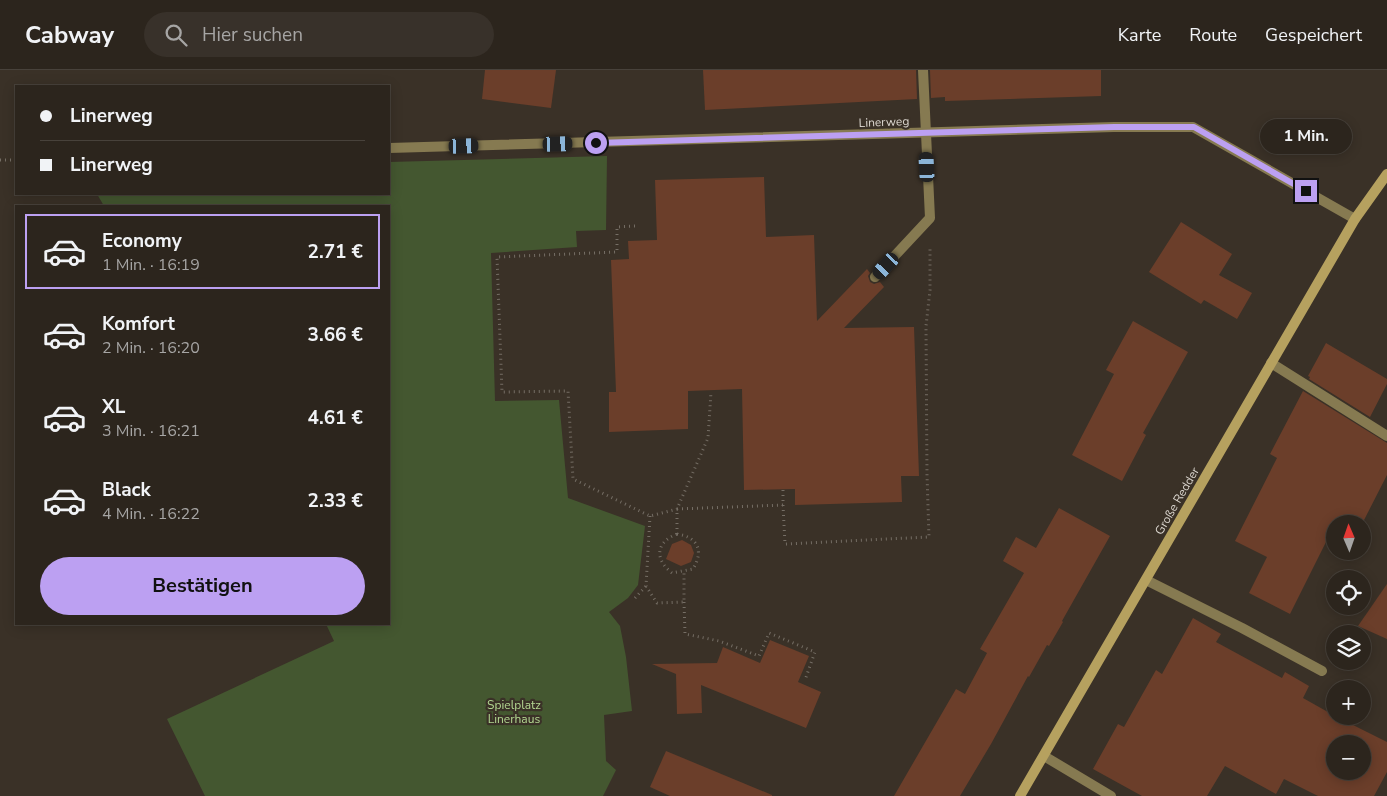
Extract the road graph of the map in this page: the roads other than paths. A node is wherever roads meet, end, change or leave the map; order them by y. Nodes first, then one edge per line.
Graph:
1 (923, 70) edge
2 (926, 133) junction
3 (390, 148) edge
4 (1387, 174) edge
5 (1355, 219) junction
6 (875, 277) dead end
7 (1271, 363) junction
8 (1387, 436) edge
9 (1146, 580) junction
10 (1322, 671) dead end
11 (1044, 756) junction
12 (1020, 796) edge
13 (1111, 796) edge

1 - 2 street
2 - 3 street, Linerweg
2 - 5 street, Linerweg
2 - 6 street
4 - 5 street, Große Redder
5 - 7 street, Große Redder
7 - 8 street
7 - 9 street, Große Redder
9 - 10 street
9 - 11 street, Große Redder
11 - 12 street, Große Redder
11 - 13 street

